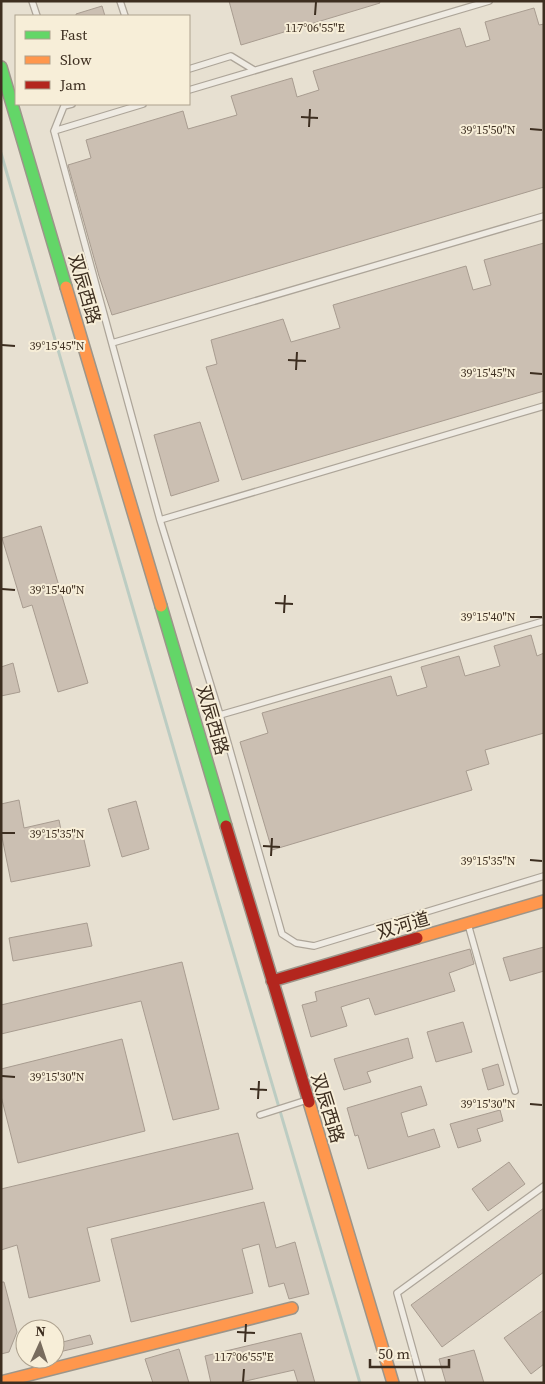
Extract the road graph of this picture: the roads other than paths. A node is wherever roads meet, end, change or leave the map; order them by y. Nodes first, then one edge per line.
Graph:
1 (32, 1) edge
2 (120, 1) edge
3 (490, 1) edge
4 (37, 15) edge
5 (124, 15) edge
6 (1, 67) edge
7 (190, 69) edge
8 (254, 70) junction
9 (190, 90) edge
10 (15, 103) edge
11 (16, 105) edge
12 (64, 105) edge
13 (140, 105) edge
14 (54, 131) junction
15 (544, 216) edge
16 (112, 343) junction
17 (544, 406) edge
18 (160, 520) junction
19 (544, 621) edge
20 (220, 715) junction
21 (544, 876) edge
22 (544, 901) edge
23 (468, 924) junction
24 (272, 981) junction
25 (515, 1091) dead end
26 (307, 1100) junction
27 (260, 1115) dead end
28 (544, 1186) edge
29 (292, 1308) dead end
30 (1, 1382) edge
31 (393, 1383) edge
32 (422, 1383) edge

1 - 4 lane
2 - 5 lane
3 - 8 lane
6 - 10 main road, 双辰西路
7 - 8 lane
8 - 9 lane
11 - 24 main road, 双辰西路
12 - 14 lane
13 - 14 lane
14 - 16 lane
15 - 16 lane
16 - 18 lane
17 - 18 lane
18 - 20 lane
19 - 20 lane
20 - 21 lane
22 - 23 main road, 双河道
23 - 24 main road, 双河道
23 - 25 lane
24 - 26 main road, 双辰西路
26 - 27 lane
26 - 31 main road, 双辰西路
28 - 32 lane
29 - 30 main road

